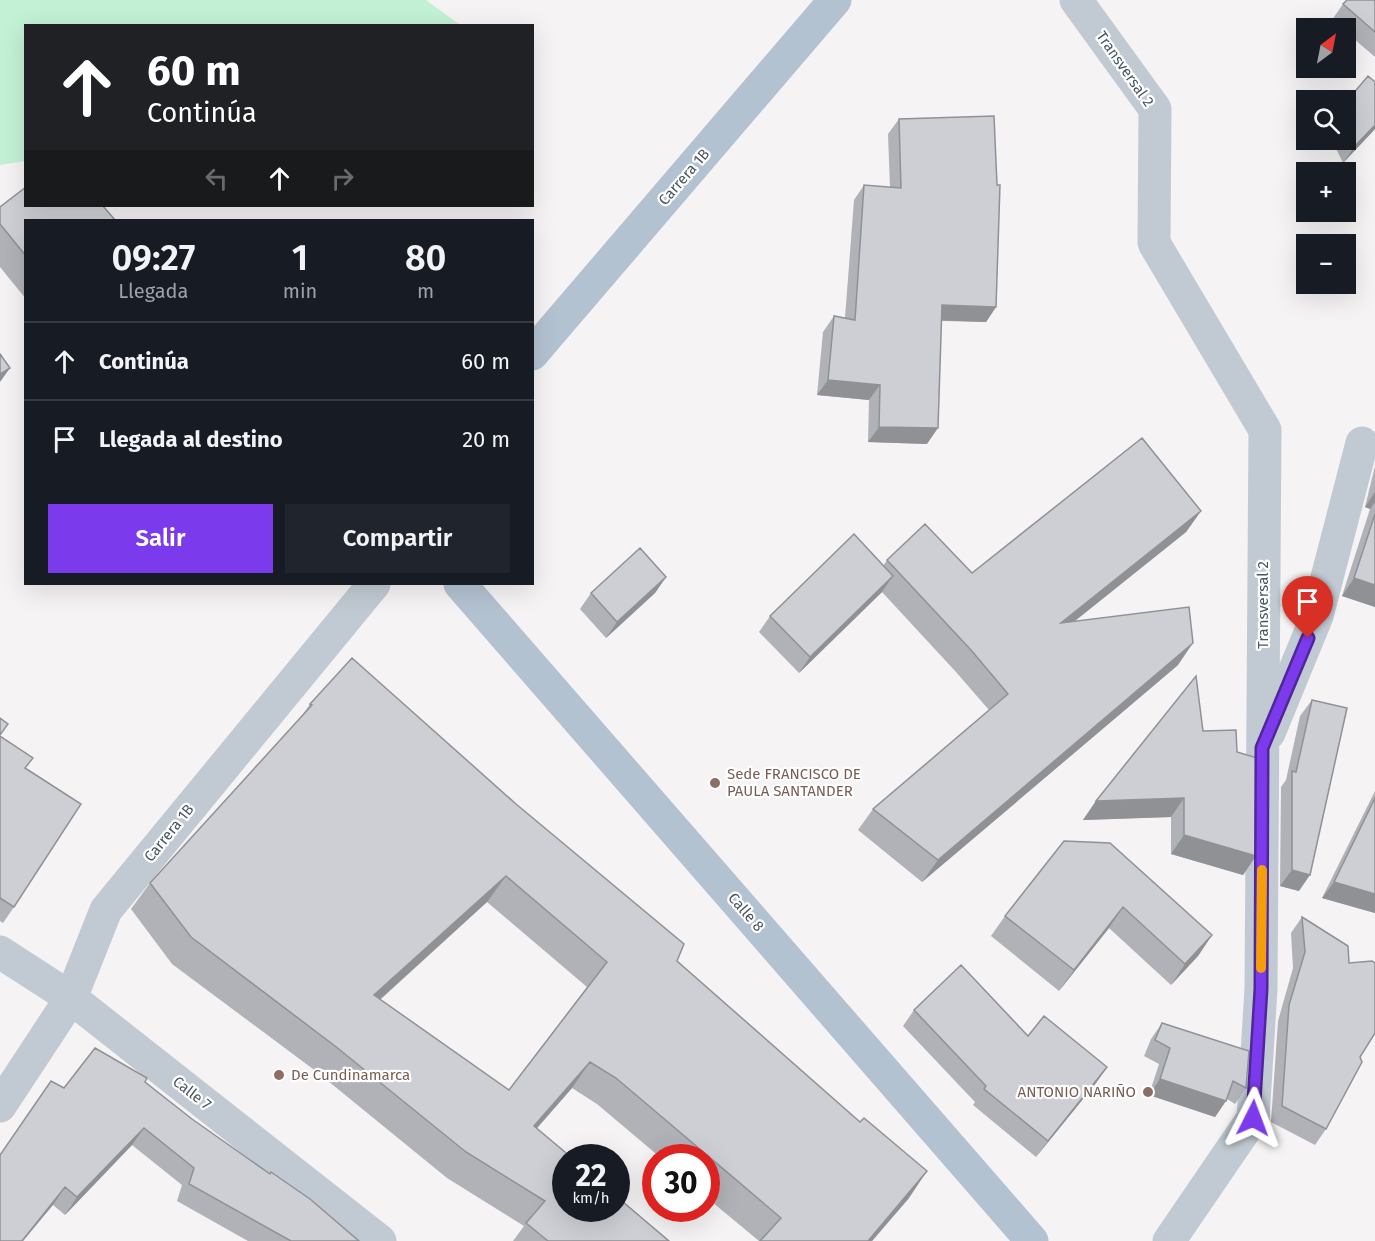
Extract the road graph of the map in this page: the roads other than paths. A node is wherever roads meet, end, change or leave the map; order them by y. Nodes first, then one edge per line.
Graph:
1 (835, 0) edge
2 (1076, 0) edge
3 (534, 352) edge
4 (1362, 443) dead end
5 (373, 585) edge
6 (461, 585) edge
7 (1262, 748) junction
8 (0, 952) edge
9 (71, 998) junction
10 (0, 1106) edge
11 (380, 1241) edge
12 (1032, 1241) edge
13 (1169, 1241) edge

1 - 3 main road, Carrera 1B
2 - 7 street, Transversal 2
4 - 7 street
5 - 9 street, Carrera 1B
6 - 12 main road, Calle 8
7 - 13 street, Transversal 2
8 - 9 street, Calle 7
9 - 10 street, Carrera 1B
9 - 11 street, Calle 7

